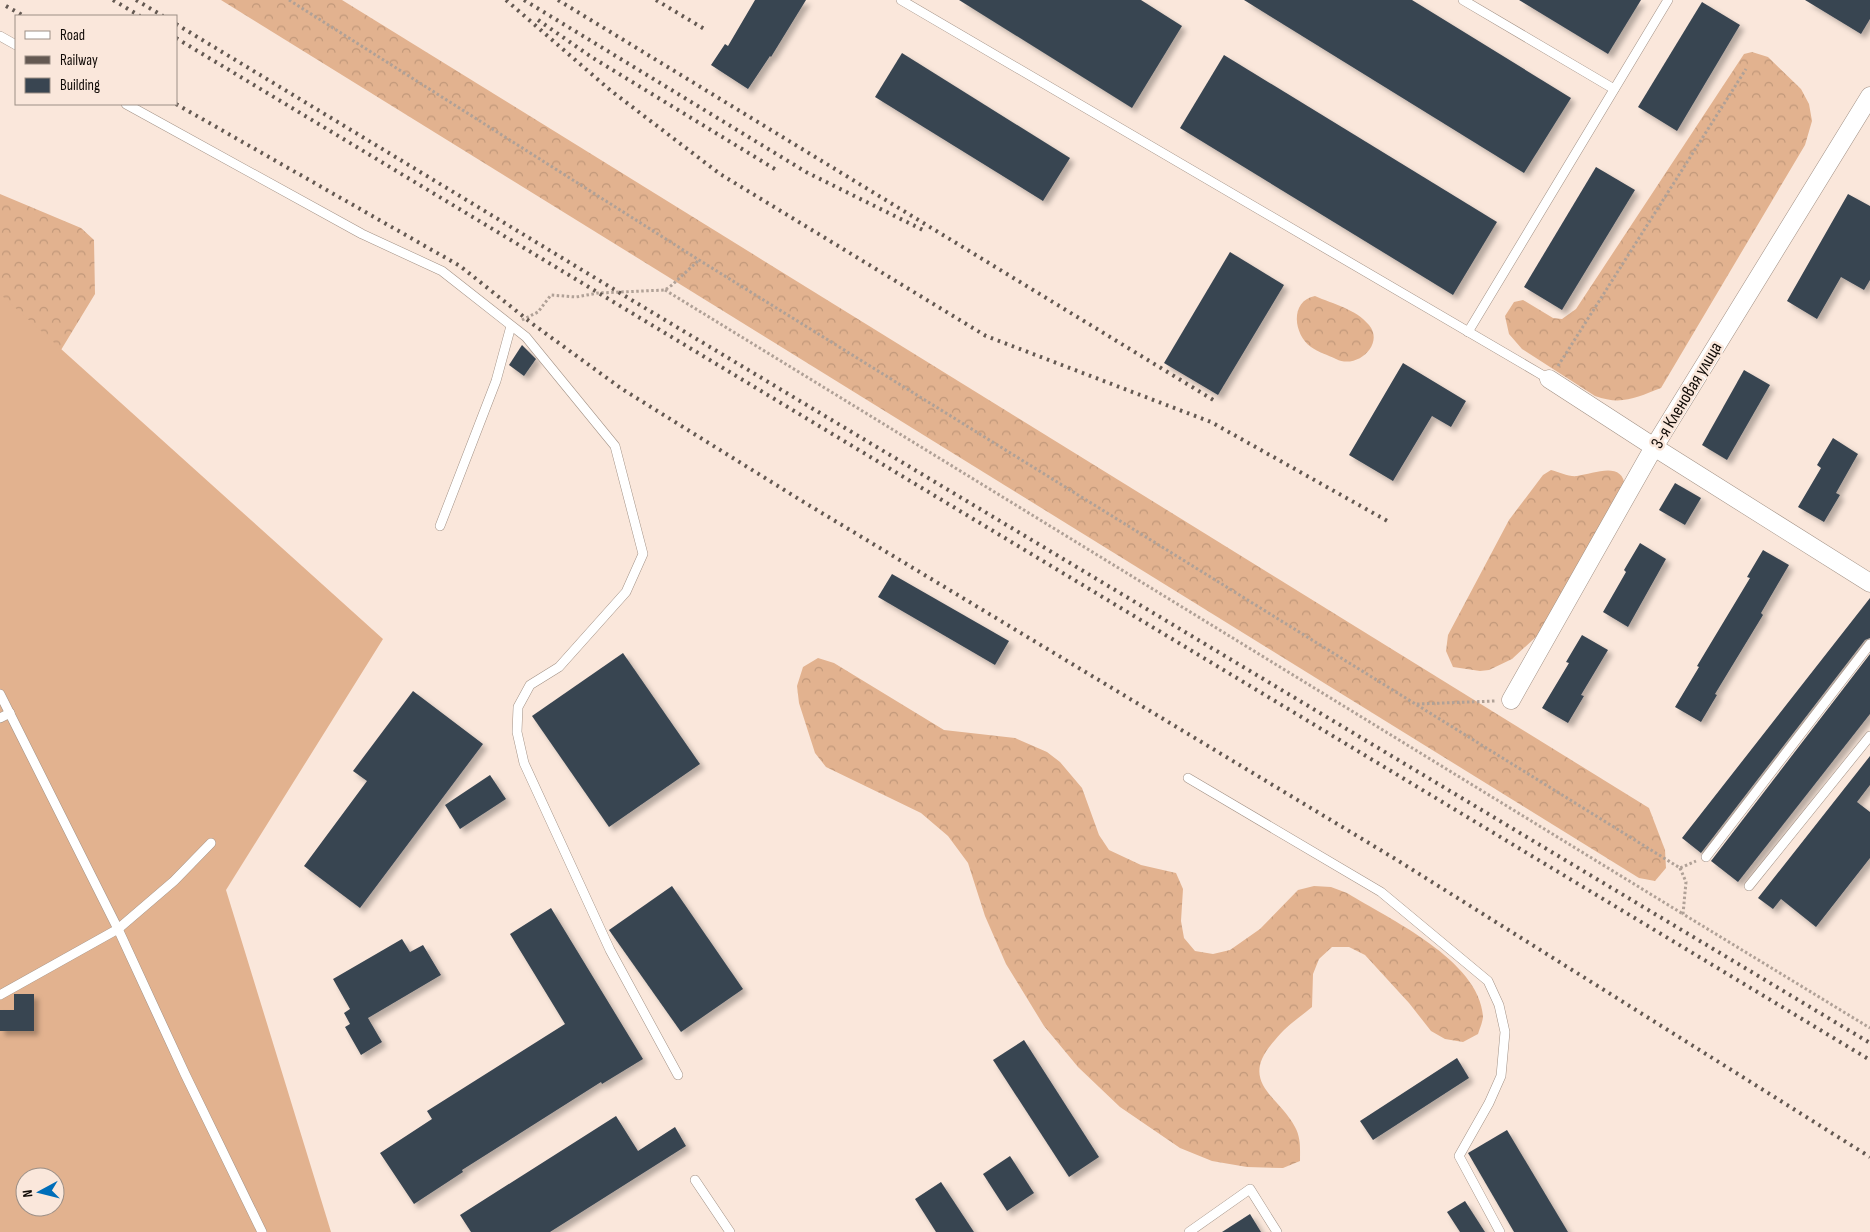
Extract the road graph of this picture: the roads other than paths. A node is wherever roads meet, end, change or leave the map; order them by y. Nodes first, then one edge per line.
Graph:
1 (901, 0) edge
2 (1463, 0) edge
3 (1668, 0) edge
4 (0, 36) edge
5 (15, 44) edge
6 (1614, 89) junction
7 (1870, 96) edge
8 (128, 105) edge
9 (511, 326) junction
10 (1468, 332) junction
11 (1550, 379) joint
12 (1654, 447) junction
13 (440, 526) dead end
14 (1870, 583) edge
15 (1870, 644) edge
16 (0, 694) edge
17 (1511, 700) road end
18 (10, 713) junction
19 (0, 718) edge
20 (1870, 736) edge
21 (1188, 778) dead end
22 (211, 843) dead end
23 (1706, 857) road end
24 (1749, 886) dead end
25 (118, 928) junction
26 (0, 995) edge
27 (678, 1075) dead end
28 (696, 1180) dead end
29 (262, 1232) edge
30 (730, 1232) edge
31 (1189, 1232) edge
32 (1277, 1232) edge
33 (1500, 1232) edge

1 - 10 lane
2 - 6 lane
3 - 6 lane
4 - 5 lane
6 - 10 lane
7 - 12 street, 3-я Кленовая улица
8 - 9 lane
9 - 13 lane
9 - 27 lane
10 - 11 lane
11 - 12 street
12 - 14 street
12 - 17 street, 3-я Кленовая улица
15 - 23 lane
16 - 18 lane
18 - 19 lane
18 - 25 lane
20 - 24 lane
21 - 33 lane
22 - 25 lane
25 - 26 lane
25 - 29 lane
28 - 30 lane
31 - 32 lane

